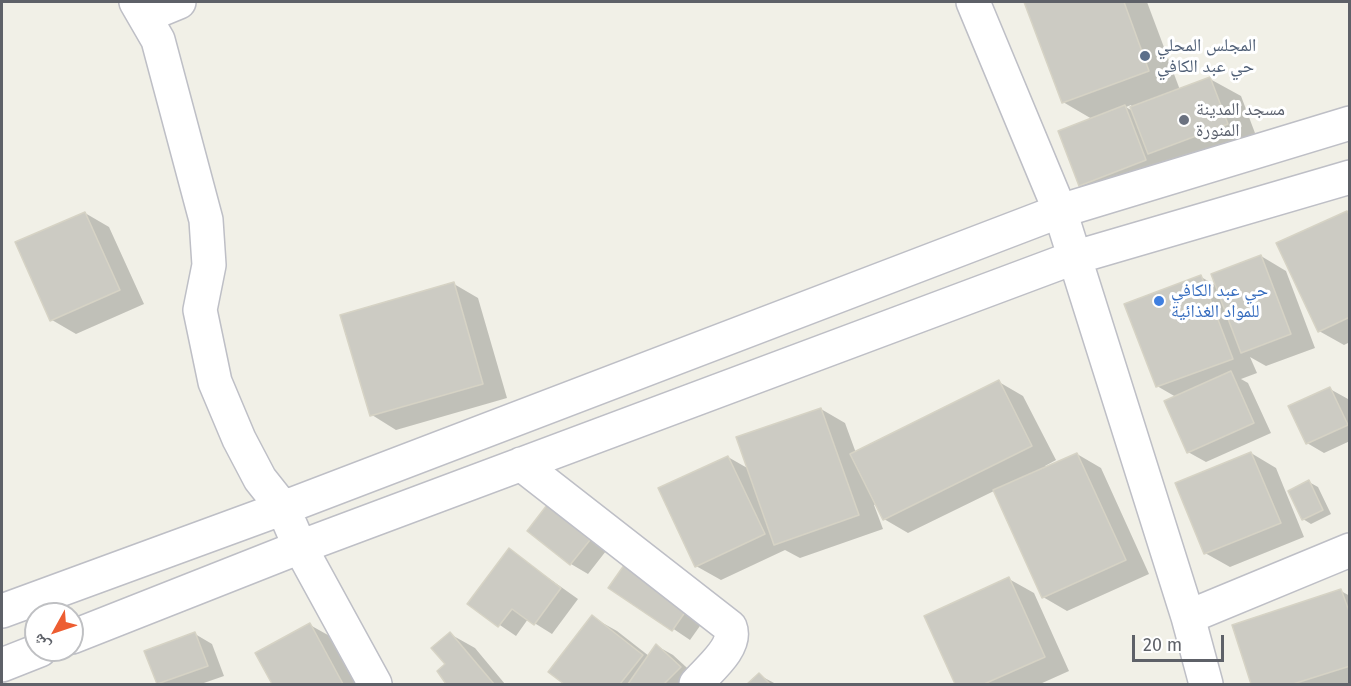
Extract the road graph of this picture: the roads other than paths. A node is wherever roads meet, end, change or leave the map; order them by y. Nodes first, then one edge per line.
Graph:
1 (179, 2) edge
2 (973, 2) edge
3 (141, 9) edge
4 (1350, 123) edge
5 (1350, 177) edge
6 (1060, 211) junction
7 (1074, 258) junction
8 (521, 464) junction
9 (283, 508) junction
10 (300, 547) junction
11 (1350, 550) edge
12 (2, 611) edge
13 (1188, 617) junction
14 (84, 632) edge
15 (24, 656) edge
16 (2, 665) edge
17 (375, 684) edge
18 (696, 684) edge
19 (1206, 684) edge

1 - 3 street
2 - 6 street
3 - 9 street
4 - 6 street
5 - 7 street
6 - 7 street
6 - 9 street
7 - 8 street
7 - 13 street
8 - 10 street
8 - 18 street
9 - 10 street
9 - 12 street
10 - 14 street
10 - 17 street
11 - 13 street
13 - 19 street
15 - 16 street

